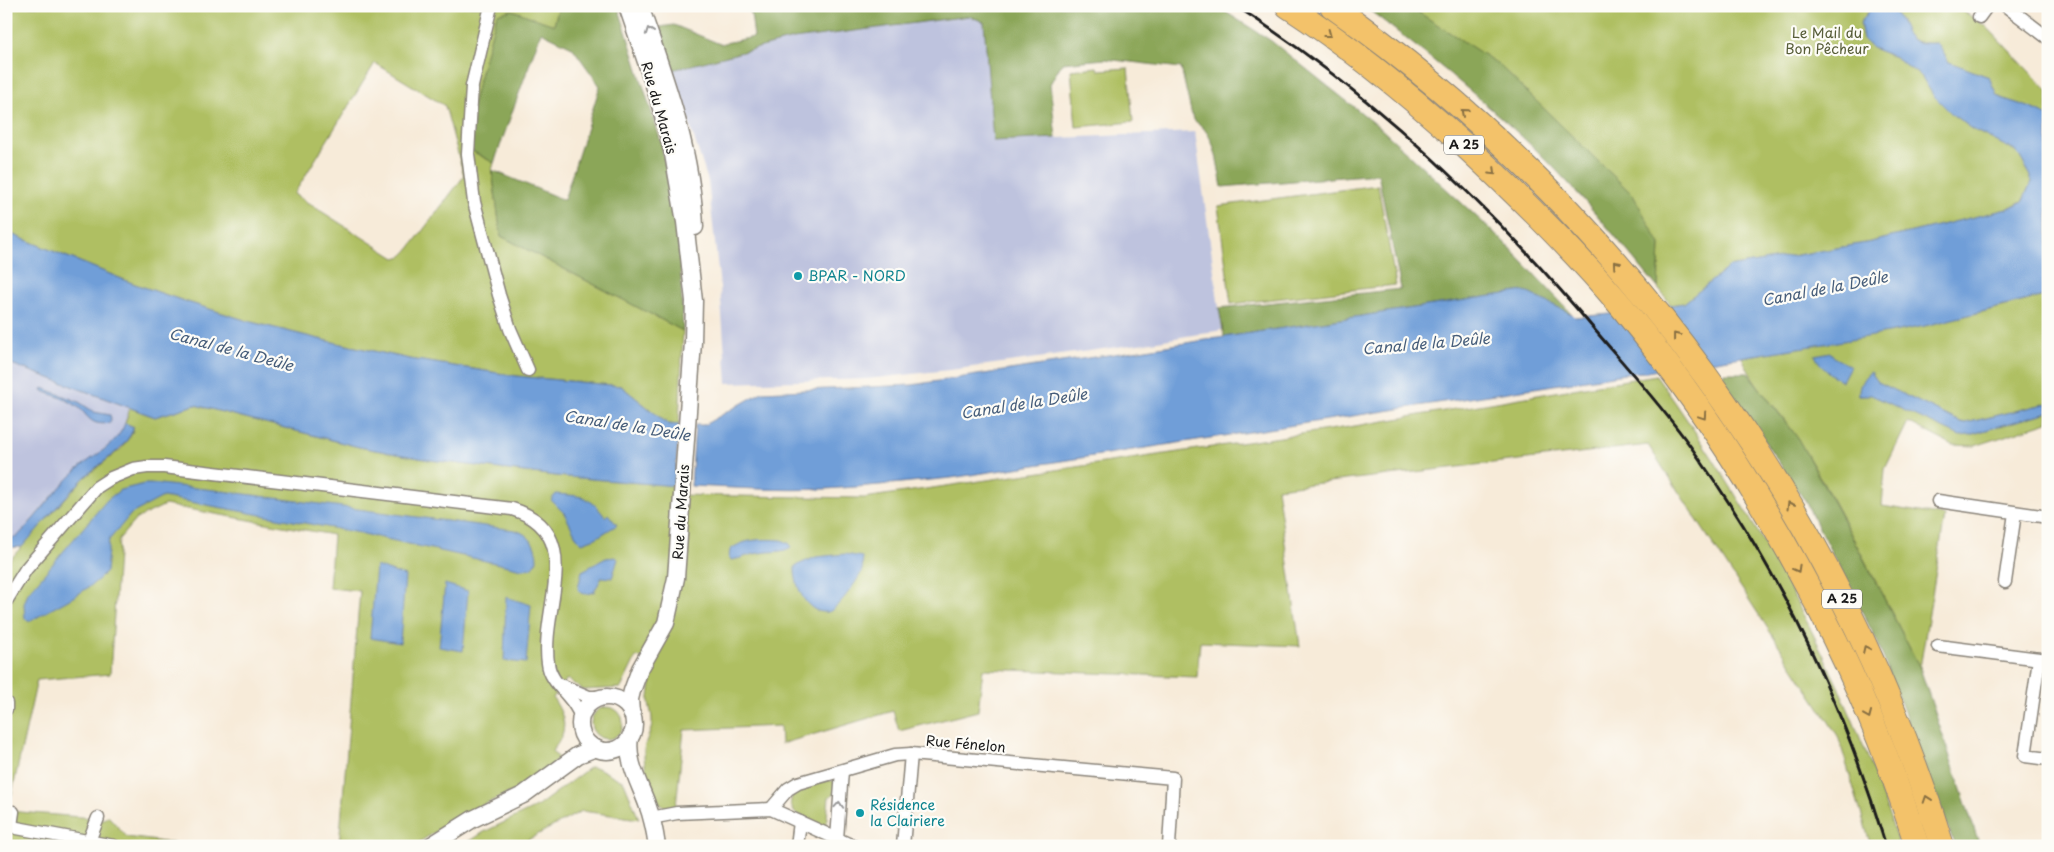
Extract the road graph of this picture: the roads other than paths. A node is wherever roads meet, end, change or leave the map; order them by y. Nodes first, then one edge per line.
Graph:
1 (490, 6) edge
2 (627, 6) edge
3 (640, 6) edge
4 (1288, 6) edge
5 (1332, 6) edge
6 (1987, 6) edge
7 (2006, 6) edge
8 (1979, 17) dead end
9 (2048, 38) edge
10 (694, 301) junction
11 (528, 370) dead end
12 (1938, 501) dead end
13 (2015, 512) junction
14 (2048, 517) edge
15 (26, 569) junction
16 (6, 582) edge
17 (2005, 582) dead end
18 (6, 601) edge
19 (1938, 646) dead end
20 (2043, 660) edge
21 (636, 674) junction
22 (559, 684) junction
23 (606, 698) junction
24 (6, 703) edge
25 (6, 708) edge
26 (631, 713) junction
27 (580, 721) junction
28 (630, 737) junction
29 (602, 749) junction
30 (911, 754) junction
31 (2048, 759) edge
32 (558, 768) junction
33 (842, 771) junction
34 (636, 779) junction
35 (771, 809) junction
36 (13, 812) dead end
37 (98, 818) dead end
38 (652, 818) junction
39 (800, 822) junction
40 (9, 824) edge
41 (837, 839) junction
42 (89, 841) junction
43 (114, 846) edge
44 (430, 846) edge
45 (657, 846) edge
46 (797, 846) edge
47 (853, 846) edge
48 (903, 846) edge
49 (1169, 846) edge
50 (1917, 846) edge
51 (1942, 846) edge

1 - 11 street
2 - 10 street, Rue du Marais
10 -> 3 street, Rue du Marais
4 -> 50 highway, A 25
51 -> 5 highway, A 25
6 - 8 street
7 - 9 street
10 - 21 street, Rue du Marais
12 - 13 street
13 - 14 street
13 - 17 street
15 - 16 street
15 - 18 street
15 - 22 street
19 - 20 street
20 - 31 street
21 - 23 street, Rue du Marais
21 - 26 street, Rue du Marais
22 - 23 street
22 - 27 street
23 - 26 street
23 - 27 street
24 - 25 street
26 - 28 street
27 - 29 street
27 - 32 street
28 - 29 street
28 - 34 street
29 - 32 street
29 - 34 street
30 - 33 street, Rue Fénelon
30 - 48 street
30 - 49 street, Rue Fénelon
32 - 44 street
33 - 35 street, Rue Fénelon
41 -> 33 street
34 - 38 street
35 - 38 street
35 - 39 street
36 - 40 street
37 - 42 street
38 - 45 street
39 - 41 street
39 - 46 street
40 - 42 street
41 - 47 street
42 - 43 street

